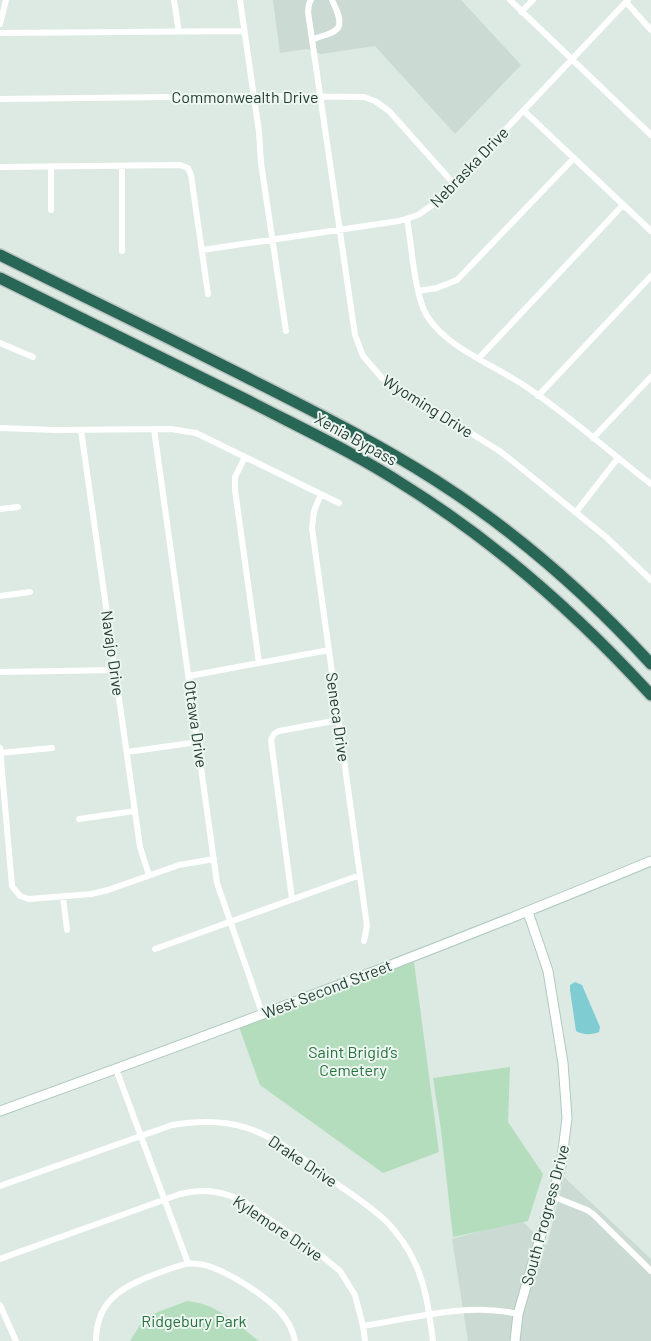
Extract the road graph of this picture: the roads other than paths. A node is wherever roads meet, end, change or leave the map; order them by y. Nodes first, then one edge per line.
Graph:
1 (6, 0) edge
2 (174, 0) edge
3 (240, 0) edge
4 (311, 0) edge
5 (332, 0) edge
6 (510, 0) edge
7 (532, 0) edge
8 (627, 1) edge
9 (521, 12) junction
10 (0, 24) edge
11 (651, 30) edge
12 (244, 31) junction
13 (179, 32) junction
14 (0, 33) edge
15 (313, 39) junction
16 (572, 60) junction
17 (254, 96) junction
18 (320, 96) junction
19 (0, 99) edge
20 (524, 111) junction
21 (651, 135) edge
22 (574, 158) junction
23 (122, 166) junction
24 (0, 167) edge
25 (51, 167) junction
26 (454, 184) junction
27 (623, 205) junction
28 (51, 210) dead end
29 (407, 219) junction
30 (340, 230) junction
31 (651, 231) edge
32 (272, 239) junction
33 (0, 250) edge
34 (202, 250) junction
35 (122, 251) dead end
36 (0, 255) edge
37 (651, 276) edge
38 (0, 278) edge
39 (0, 282) edge
40 (72, 291) junction
41 (418, 291) junction
42 (208, 294) dead end
43 (286, 331) dead end
44 (0, 343) edge
45 (134, 344) junction
46 (33, 357) dead end
47 (479, 358) junction
48 (651, 376) edge
49 (538, 396) junction
50 (0, 428) edge
51 (154, 429) junction
52 (81, 430) junction
53 (593, 438) junction
54 (245, 457) junction
55 (618, 458) junction
56 (650, 481) edge
57 (321, 494) junction
58 (339, 503) dead end
59 (18, 507) dead end
60 (0, 509) edge
61 (576, 512) junction
62 (651, 580) edge
63 (30, 592) dead end
64 (0, 596) edge
65 (329, 650) junction
66 (259, 663) junction
67 (651, 664) edge
68 (115, 670) junction
69 (0, 672) edge
70 (189, 676) junction
71 (651, 695) edge
72 (339, 720) junction
73 (198, 742) junction
74 (0, 748) edge
75 (52, 748) dead end
76 (127, 752) junction
77 (0, 753) edge
78 (135, 811) junction
79 (78, 819) dead end
80 (214, 859) junction
81 (651, 861) edge
82 (149, 875) junction
83 (360, 875) junction
84 (63, 897) junction
85 (292, 899) junction
86 (528, 912) junction
87 (230, 922) junction
88 (66, 930) dead end
89 (364, 941) dead end
90 (155, 949) dead end
91 (262, 1013) junction
92 (116, 1069) junction
93 (0, 1111) edge
94 (141, 1135) junction
95 (0, 1186) edge
96 (552, 1196) junction
97 (164, 1199) junction
98 (0, 1259) edge
99 (188, 1264) junction
100 (651, 1271) edge
101 (0, 1305) edge
102 (518, 1314) junction
103 (429, 1315) junction
104 (363, 1326) junction
105 (16, 1341) edge
106 (96, 1341) edge
107 (295, 1341) edge
108 (365, 1341) edge
109 (433, 1341) edge
110 (515, 1341) edge

1 - 10 street
2 - 13 street
3 - 12 street
4 - 15 street, Wyoming Drive
5 - 15 street
6 - 9 street
7 - 9 street
8 - 11 street
8 - 16 street, Nebraska Drive
9 - 16 street
12 - 13 street
12 - 17 street
13 - 14 street
15 - 18 street, Wyoming Drive
16 - 20 street, Nebraska Drive
16 - 21 street
17 - 18 street, Commonwealth Drive
17 - 19 street, Commonwealth Drive
17 - 32 street
18 - 26 street, Commonwealth Drive
18 - 30 street, Wyoming Drive
20 - 22 street
20 - 26 street, Nebraska Drive
22 - 27 street
22 - 41 street
23 - 25 street
23 - 34 street
23 - 35 street
24 - 25 street
25 - 28 street
26 - 29 street, Nebraska Drive
27 - 31 street
27 - 47 street
29 - 30 street, Nebraska Drive
29 - 41 street
30 - 32 street, Nebraska Drive
30 - 61 street, Wyoming Drive
32 - 34 street, Nebraska Drive
32 - 43 street
33 - 40 highway
34 - 42 street
36 - 40 highway, Xenia Bypass
37 - 49 street
38 - 45 highway, Xenia Bypass
39 - 45 highway
40 - 67 highway, Xenia Bypass
41 - 47 street
44 - 46 street
45 - 71 highway, Xenia Bypass
47 - 49 street
48 - 53 street
49 - 53 street
50 - 52 street
51 - 52 street
51 - 54 street
51 - 70 street, Ottawa Drive
52 - 68 street, Navajo Drive
53 - 55 street
54 - 57 street
54 - 66 street
55 - 56 street
55 - 61 street
57 - 58 street
57 - 65 street, Seneca Drive
59 - 60 street
61 - 62 street, Wyoming Drive
63 - 64 street
65 - 66 street
65 - 72 street, Seneca Drive
66 - 70 street
68 - 69 street
68 - 76 street, Navajo Drive
70 - 73 street, Ottawa Drive
72 - 83 street, Seneca Drive
72 - 85 street
73 - 76 street
73 - 80 street, Ottawa Drive
74 - 77 street
75 - 77 street
76 - 78 street, Navajo Drive
77 - 84 street
78 - 79 street
78 - 82 street, Navajo Drive
80 - 82 street
80 - 87 street, Ottawa Drive
81 - 86 main road, West Second Street
82 - 84 street
83 - 85 street
83 - 89 street, Seneca Drive
84 - 88 street
85 - 87 street
86 - 91 main road, West Second Street
86 - 96 main road, South Progress Drive
87 - 90 street
87 - 91 street, Ottawa Drive
91 - 92 main road, West Second Street
92 - 93 main road, West Second Street
92 - 94 street
94 - 95 street, Drake Drive
94 - 97 street
94 - 103 street, Drake Drive
96 - 100 street
96 - 102 main road, South Progress Drive
97 - 98 street, Kylemore Drive
97 - 99 street
97 - 104 street, Kylemore Drive
99 - 106 street
99 - 107 street
101 - 105 street
102 - 103 street
102 - 110 main road, South Progress Drive
103 - 104 street
103 - 109 street, Drake Drive
104 - 108 street, Kylemore Drive

